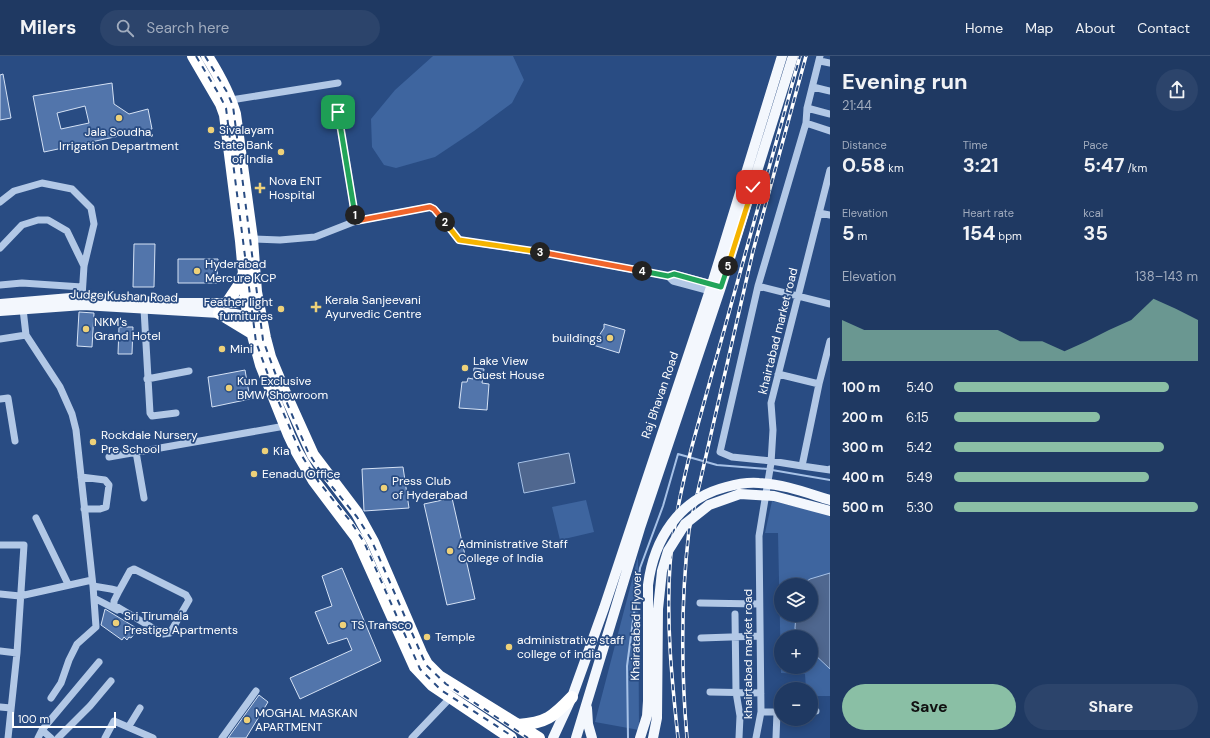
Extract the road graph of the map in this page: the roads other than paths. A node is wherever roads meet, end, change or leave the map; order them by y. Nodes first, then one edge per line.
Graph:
1 (782, 56) edge
2 (793, 56) edge
3 (209, 58) edge
4 (820, 58) edge
5 (196, 60) edge
6 (830, 64) edge
7 (338, 83) dead end
8 (813, 87) junction
9 (830, 91) edge
10 (231, 100) junction
11 (807, 108) junction
12 (338, 112) dead end
13 (830, 114) edge
14 (806, 123) junction
15 (830, 131) edge
16 (830, 170) edge
17 (0, 202) edge
18 (819, 213) junction
19 (830, 215) edge
20 (356, 221) junction
21 (252, 239) junction
22 (0, 248) edge
23 (84, 266) junction
24 (244, 272) junction
25 (0, 285) edge
26 (758, 286) junction
27 (82, 287) junction
28 (715, 289) junction
29 (799, 296) junction
30 (82, 297) junction
31 (0, 304) edge
32 (232, 304) junction
33 (830, 304) edge
34 (23, 309) junction
35 (144, 309) junction
36 (0, 311) edge
37 (242, 315) junction
38 (252, 333) junction
39 (26, 335) junction
40 (0, 339) edge
41 (830, 340) edge
42 (189, 371) dead end
43 (778, 374) junction
44 (147, 379) junction
45 (819, 384) junction
46 (0, 400) edge
47 (176, 413) dead end
48 (285, 426) junction
49 (15, 442) dead end
50 (308, 442) junction
51 (136, 452) junction
52 (296, 452) junction
53 (109, 457) dead end
54 (771, 462) junction
55 (802, 466) junction
56 (830, 470) edge
57 (81, 477) junction
58 (144, 498) dead end
59 (830, 500) edge
60 (84, 509) junction
61 (830, 511) edge
62 (36, 518) dead end
63 (0, 545) edge
64 (93, 583) junction
65 (68, 584) junction
66 (119, 591) junction
67 (0, 594) edge
68 (20, 596) junction
69 (94, 598) junction
70 (104, 603) junction
71 (700, 603) dead end
72 (759, 604) junction
73 (100, 610) dead end
74 (735, 614) dead end
75 (138, 622) dead end
76 (760, 636) junction
77 (735, 637) junction
78 (701, 638) dead end
79 (0, 651) edge
80 (17, 653) junction
81 (99, 662) dead end
82 (111, 681) dead end
83 (256, 691) dead end
84 (710, 692) dead end
85 (736, 692) junction
86 (760, 693) junction
87 (451, 697) junction
88 (572, 697) junction
89 (51, 698) dead end
90 (587, 702) junction
91 (0, 707) edge
92 (11, 708) junction
93 (140, 708) dead end
94 (761, 712) junction
95 (774, 712) edge
96 (518, 725) junction
97 (129, 726) junction
98 (777, 726) edge
99 (42, 730) junction
100 (8, 738) edge
101 (38, 738) edge
102 (51, 738) edge
103 (58, 738) edge
104 (104, 738) edge
105 (153, 738) edge
106 (222, 738) edge
107 (412, 738) edge
108 (509, 738) edge
109 (539, 738) edge
110 (553, 738) edge
111 (576, 738) edge
112 (592, 738) edge
113 (640, 738) edge
114 (653, 738) edge
115 (739, 738) edge
116 (756, 738) edge
117 (776, 738) edge

1 - 28 main road, Raj Bhavan Road
2 - 28 main road, Raj Bhavan Road
3 - 5 highway
3 - 10 highway
4 - 6 street
4 - 8 street
5 - 24 highway
7 - 10 street
8 - 9 street
8 - 11 street
10 - 21 highway
11 - 13 street
11 - 14 street
12 - 20 street
14 - 15 street
14 - 26 street
16 - 18 street, khairtabad market road
17 - 23 street
18 - 19 street
18 - 29 street, khairtabad market road
20 - 21 street
20 - 28 street
21 - 50 highway
22 - 23 street
23 - 27 street
24 - 32 highway
24 - 32 highway
25 - 27 street
26 - 29 street
26 - 54 street
27 - 30 street
28 - 88 main road, Raj Bhavan Road
28 - 90 main road, Raj Bhavan Road
29 - 33 street
29 - 43 street, khairtabad market road
30 - 31 main road, Judge Kushan Road
30 - 32 main road, Judge Kushan Road
32 - 35 main road, Judge Kushan Road
32 - 37 highway
32 - 37 main road, Judge Kushan Road
32 - 38 highway
34 - 35 main road, Judge Kushan Road
34 - 36 main road, Judge Kushan Road
34 - 39 street
35 - 44 street
37 - 38 highway
38 - 48 highway
39 - 40 street
39 - 57 street
41 - 45 street
42 - 44 street
43 - 45 street
43 - 54 street, khairtabad market road
44 - 47 street
45 - 55 street
46 - 49 street
48 - 51 street
48 - 52 highway
50 - 52 highway
50 - 96 highway
51 - 53 street
51 - 58 street
52 - 87 highway
54 - 55 street
54 - 72 street, khairtabad market road
55 - 56 street
57 - 60 street
57 - 60 street
59 - 113 main road, Khairatabad Flyover, bridge
60 - 64 street
61 - 114 main road, Khairatabad Flyover, bridge
62 - 65 street
63 - 68 street
64 - 65 street
64 - 66 street
64 - 69 street
65 - 68 street
66 - 66 street
67 - 68 street
68 - 80 street
69 - 70 street
69 - 89 street
70 - 73 street
70 - 75 street
71 - 72 street
72 - 76 street, khairtabad market road
74 - 77 street
76 - 77 street
76 - 86 street, khairtabad market road
77 - 78 street
77 - 85 street
79 - 80 street
80 - 92 street
81 - 99 street
82 - 103 street
83 - 106 street
84 - 85 street
85 - 86 street
85 - 115 street
86 - 94 street, khairtabad market road
87 - 107 street
87 - 108 highway
88 - 96 highway
88 - 110 main road, Raj Bhavan Road
90 - 111 main road, Raj Bhavan Road
90 - 112 main road
91 - 92 street
92 - 100 street
93 - 97 street
94 - 95 street
94 - 116 street, khairtabad market road
96 - 109 highway
97 - 104 street
97 - 105 street
98 - 117 street
99 - 101 street
99 - 102 street

